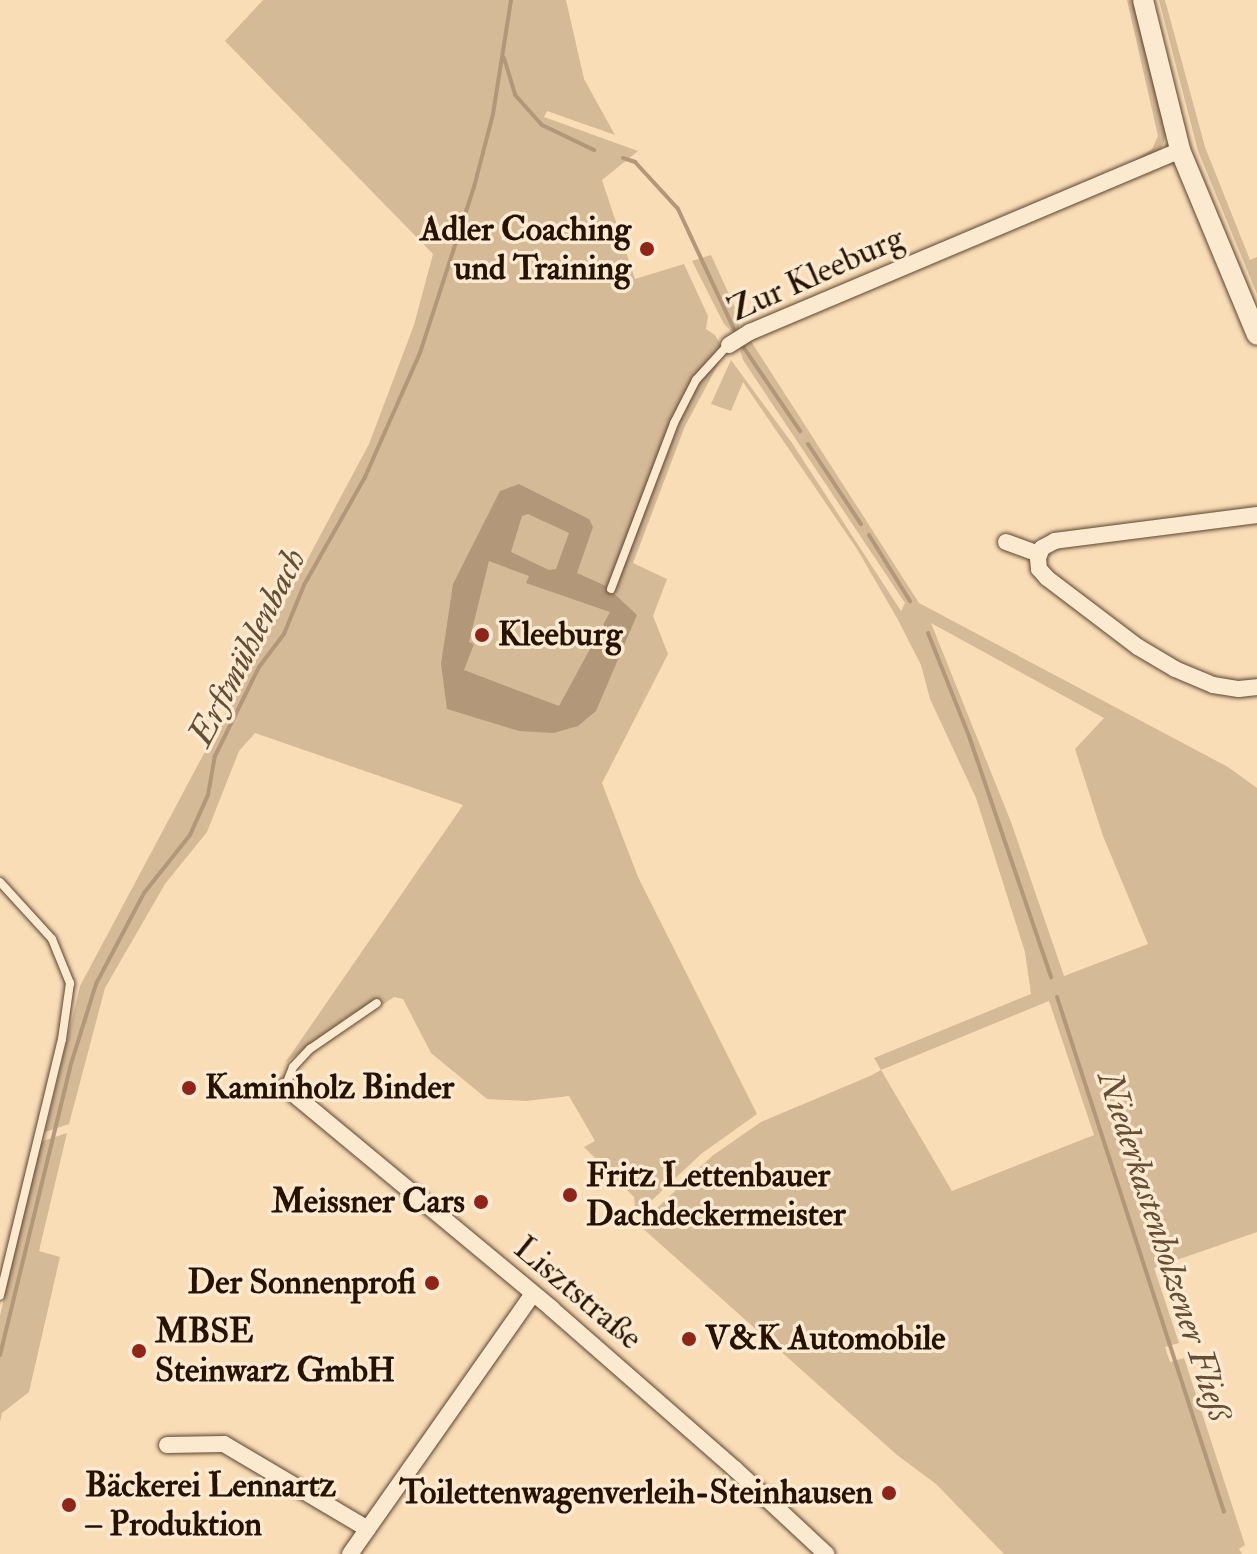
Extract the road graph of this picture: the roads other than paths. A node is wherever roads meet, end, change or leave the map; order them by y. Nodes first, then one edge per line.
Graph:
1 (1143, 0) edge
2 (1180, 150) junction
3 (1257, 335) edge
4 (729, 345) joint
5 (1257, 515) edge
6 (1006, 542) dead end
7 (1039, 554) junction
8 (611, 589) dead end
9 (1257, 687) edge
10 (0, 882) edge
11 (377, 1003) dead end
12 (285, 1087) joint
13 (533, 1294) junction
14 (0, 1296) edge
15 (167, 1445) dead end
16 (368, 1529) junction
17 (350, 1554) edge
18 (826, 1554) edge

1 - 2 street
2 - 3 street
2 - 4 street, Zur Kleeburg
4 - 8 lane, Zur Kleeburg
5 - 7 street
6 - 7 street
7 - 9 street
10 - 14 lane
11 - 12 lane
12 - 13 street, Lisztstraße
13 - 16 street
13 - 18 street, Lisztstraße
15 - 16 street
16 - 17 street

